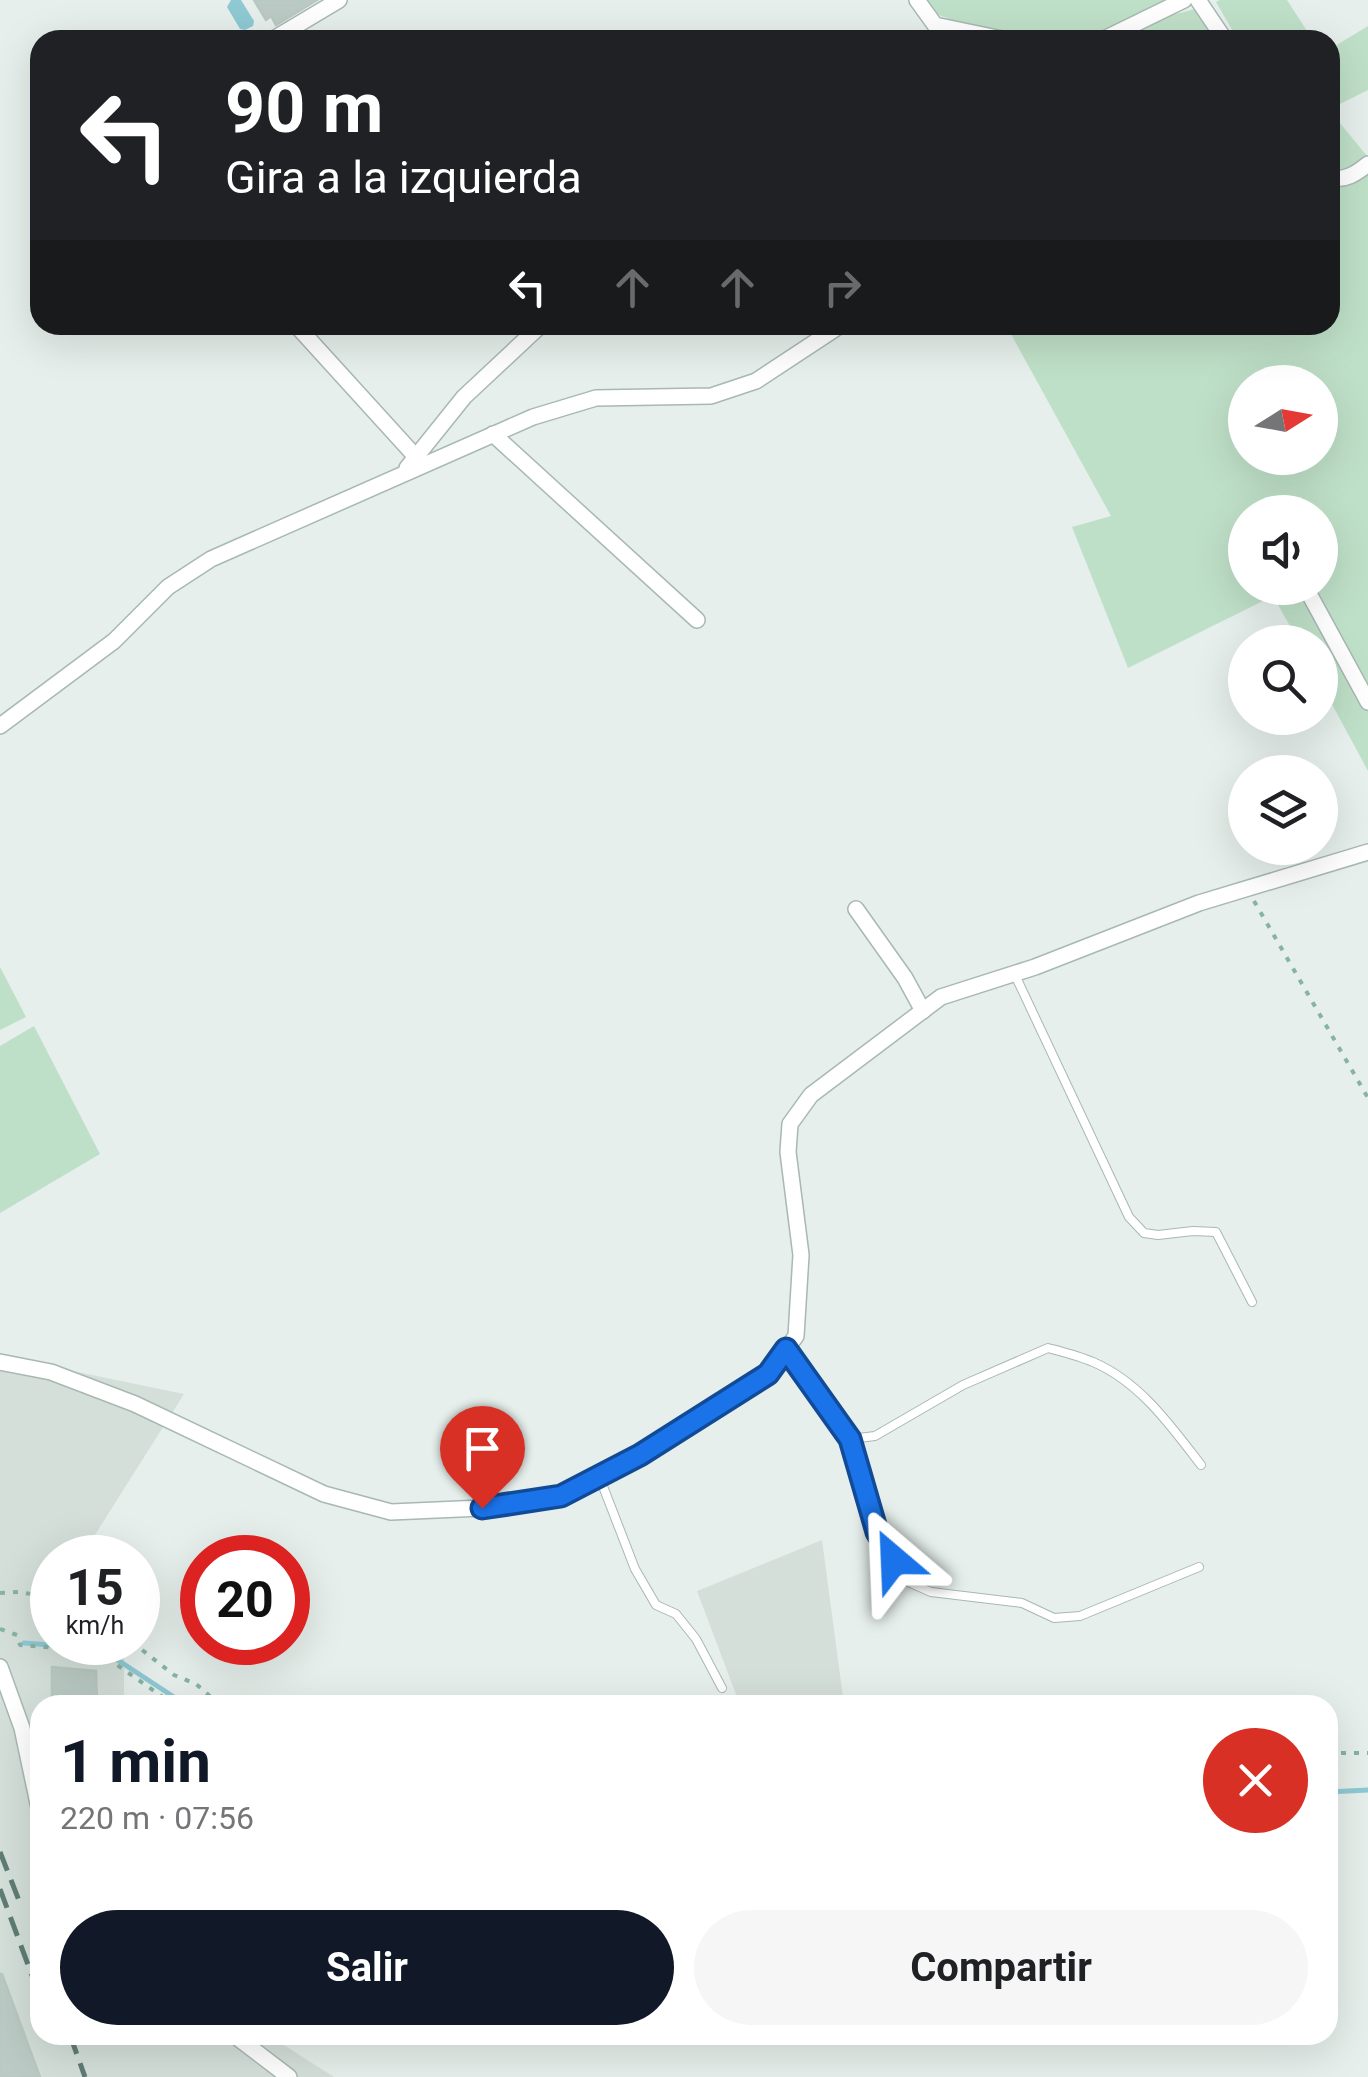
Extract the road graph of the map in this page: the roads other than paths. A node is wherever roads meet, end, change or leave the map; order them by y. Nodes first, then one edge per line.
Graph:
1 (339, 0) edge
2 (917, 0) edge
3 (1184, 0) edge
4 (1198, 0) edge
5 (289, 30) edge
6 (960, 30) edge
7 (1122, 30) edge
8 (1218, 30) edge
9 (1368, 164) edge
10 (1340, 179) edge
11 (305, 335) edge
12 (530, 335) edge
13 (826, 335) edge
14 (493, 434) junction
15 (416, 457) junction
16 (403, 473) junction
17 (1315, 605) edge
18 (697, 620) dead end
19 (1368, 702) edge
20 (0, 726) edge
21 (1368, 852) edge
22 (856, 909) dead end
23 (1014, 973) junction
24 (922, 1011) junction
25 (1252, 1302) dead end
26 (786, 1349) junction
27 (0, 1362) edge
28 (850, 1439) junction
29 (1201, 1465) dead end
30 (599, 1476) junction
31 (1199, 1567) dead end
32 (0, 1667) edge
33 (722, 1688) dead end
34 (30, 1766) edge
35 (247, 2045) edge
36 (290, 2077) edge

1 - 5 street
2 - 6 street
3 - 7 street
4 - 8 street
9 - 10 street
11 - 15 street
12 - 15 street
13 - 14 street
14 - 16 street
14 - 18 street
15 - 16 street
16 - 20 street
17 - 19 street
21 - 23 street
22 - 24 street
23 - 24 street
23 - 25 lane
24 - 26 street
26 - 28 lane
26 - 30 street
27 - 30 street
28 - 29 lane
28 - 31 lane
30 - 33 lane
32 - 34 street
35 - 36 street

